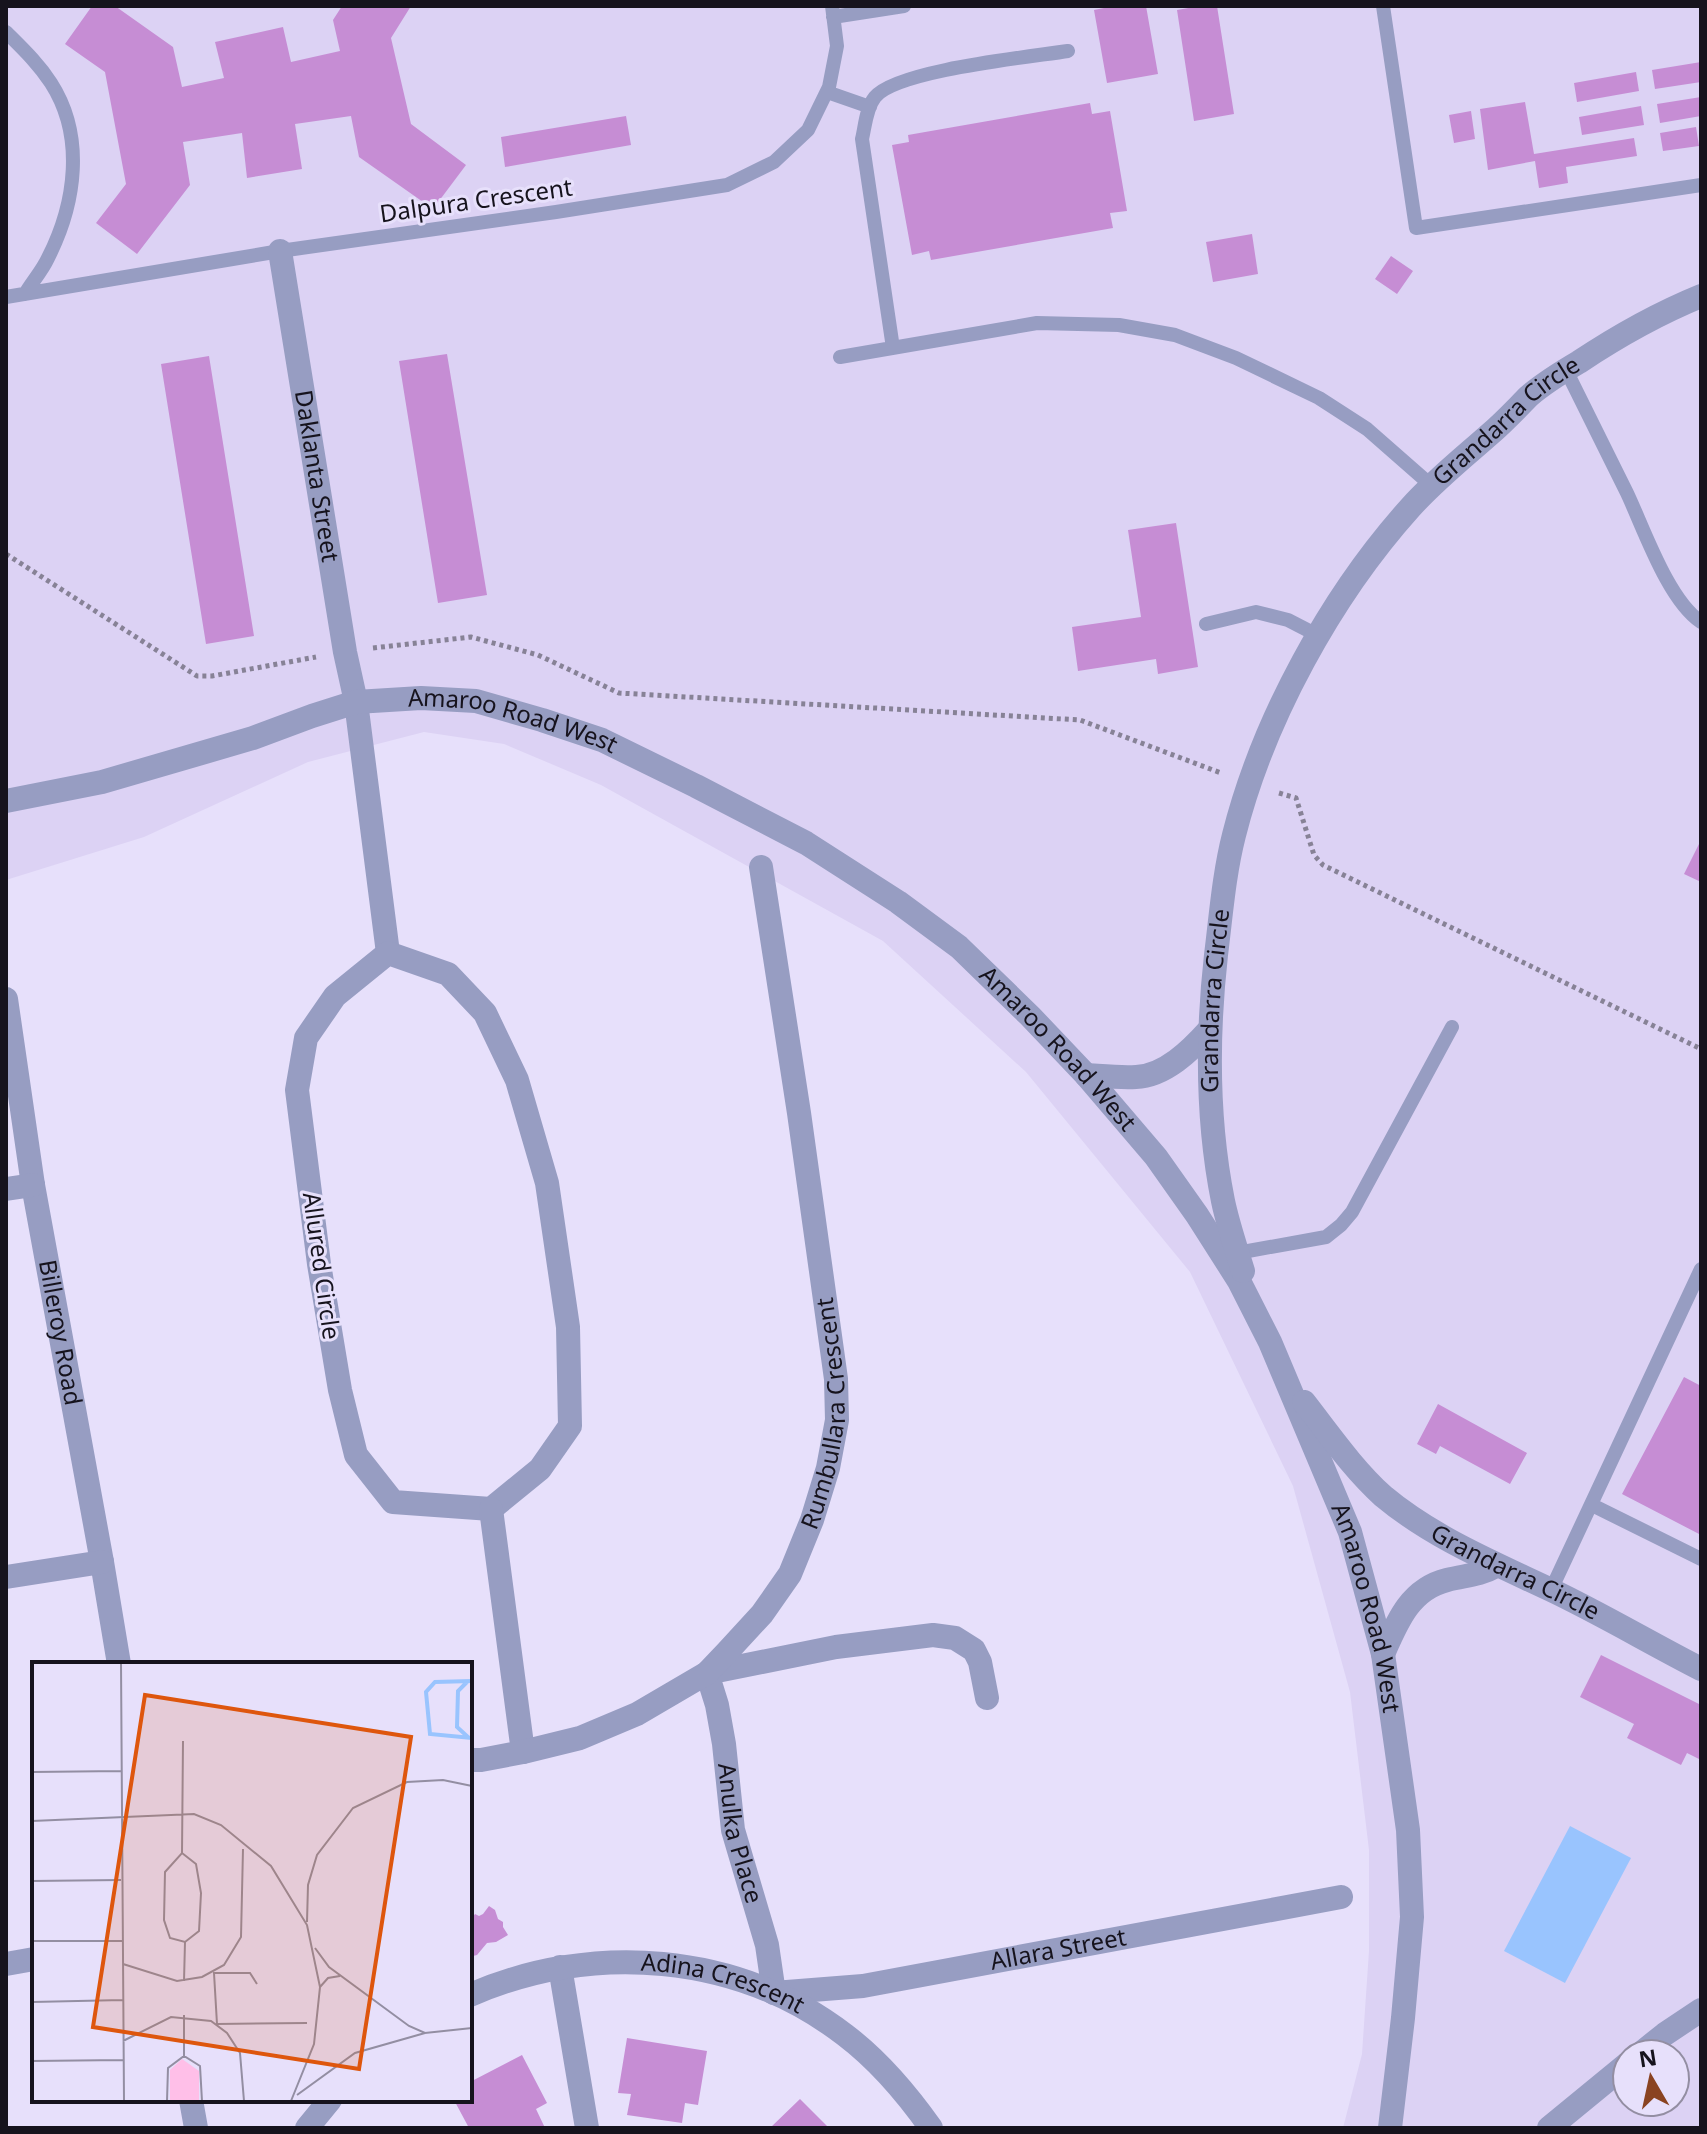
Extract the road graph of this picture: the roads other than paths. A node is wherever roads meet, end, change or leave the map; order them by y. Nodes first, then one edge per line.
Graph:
1 (904, 6) edge
2 (1383, 6) edge
3 (833, 12) edge
4 (6, 32) edge
5 (1068, 51) dead end
6 (827, 92) junction
7 (870, 107) junction
8 (1701, 185) edge
9 (280, 251) junction
10 (25, 294) junction
11 (1701, 296) edge
12 (6, 297) edge
13 (893, 348) junction
14 (840, 357) dead end
15 (1566, 370) junction
16 (1432, 486) junction
17 (1701, 622) edge
18 (1206, 624) dead end
19 (1319, 636) junction
20 (356, 702) junction
21 (6, 801) edge
22 (761, 867) dead end
23 (388, 953) junction
24 (6, 999) edge
25 (1452, 1027) dead end
26 (1209, 1030) junction
27 (1086, 1075) junction
28 (33, 1185) junction
29 (6, 1189) edge
30 (1237, 1253) junction
31 (1701, 1269) edge
32 (1270, 1342) junction
33 (1592, 1505) junction
34 (491, 1509) junction
35 (1701, 1559) edge
36 (102, 1562) junction
37 (1496, 1566) junction
38 (6, 1577) edge
39 (1551, 1590) junction
40 (1383, 1654) junction
41 (119, 1662) edge
42 (1701, 1669) edge
43 (707, 1673) junction
44 (987, 1698) dead end
45 (523, 1752) junction
46 (472, 1760) edge
47 (1341, 1897) dead end
48 (32, 1959) edge
49 (6, 1964) edge
50 (560, 1967) junction
51 (774, 1993) junction
52 (472, 1994) edge
53 (1701, 2010) edge
54 (1660, 2038) edge
55 (1611, 2077) edge
56 (191, 2102) edge
57 (328, 2102) edge
58 (196, 2128) edge
59 (307, 2128) edge
60 (587, 2128) edge
61 (931, 2128) edge
62 (1390, 2128) edge
63 (1549, 2128) edge

1 - 3 lane
2 - 8 lane
3 - 6 lane, Dalpura Crescent
4 - 10 lane
5 - 7 lane
6 - 7 lane
6 - 9 lane, Dalpura Crescent
7 - 13 lane
9 - 10 lane, Dalpura Crescent
9 - 20 street, Daklanta Street
10 - 12 lane, Dalpura Crescent
11 - 15 street, Grandarra Circle
13 - 14 lane
13 - 16 lane
15 - 16 street, Grandarra Circle
15 - 17 lane
16 - 19 street, Grandarra Circle
18 - 19 lane
19 - 26 street, Grandarra Circle
20 - 21 street, Amaroo Road West
20 - 23 street
20 - 27 street, Amaroo Road West
22 - 43 street, Rumbullara Crescent
23 - 34 street
23 - 34 street, Allured Circle
24 - 28 street, Billeroy Road
25 - 30 lane
26 - 27 street
26 - 30 street, Grandarra Circle
27 - 32 street, Amaroo Road West
28 - 29 street
28 - 36 street, Billeroy Road
30 - 32 street, Grandarra Circle
31 - 33 lane
32 - 37 street, Grandarra Circle
32 - 40 street, Amaroo Road West
33 - 35 lane
33 - 39 lane
34 - 45 street
36 - 38 street
36 - 41 street, Billeroy Road
37 - 39 street, Grandarra Circle
37 - 40 street
39 - 42 street, Grandarra Circle
40 - 62 street, Amaroo Road West
43 - 44 street
43 - 45 street, Rumbullara Crescent
43 - 51 street, Anulka Place
45 - 46 street, Rumbullara Crescent
47 - 51 street, Allara Street
48 - 49 street
50 - 51 street, Adina Crescent
50 - 52 street, Adina Crescent
50 - 60 street
51 - 61 street, Adina Crescent
53 - 54 street
55 - 63 street
56 - 58 street
57 - 59 street

